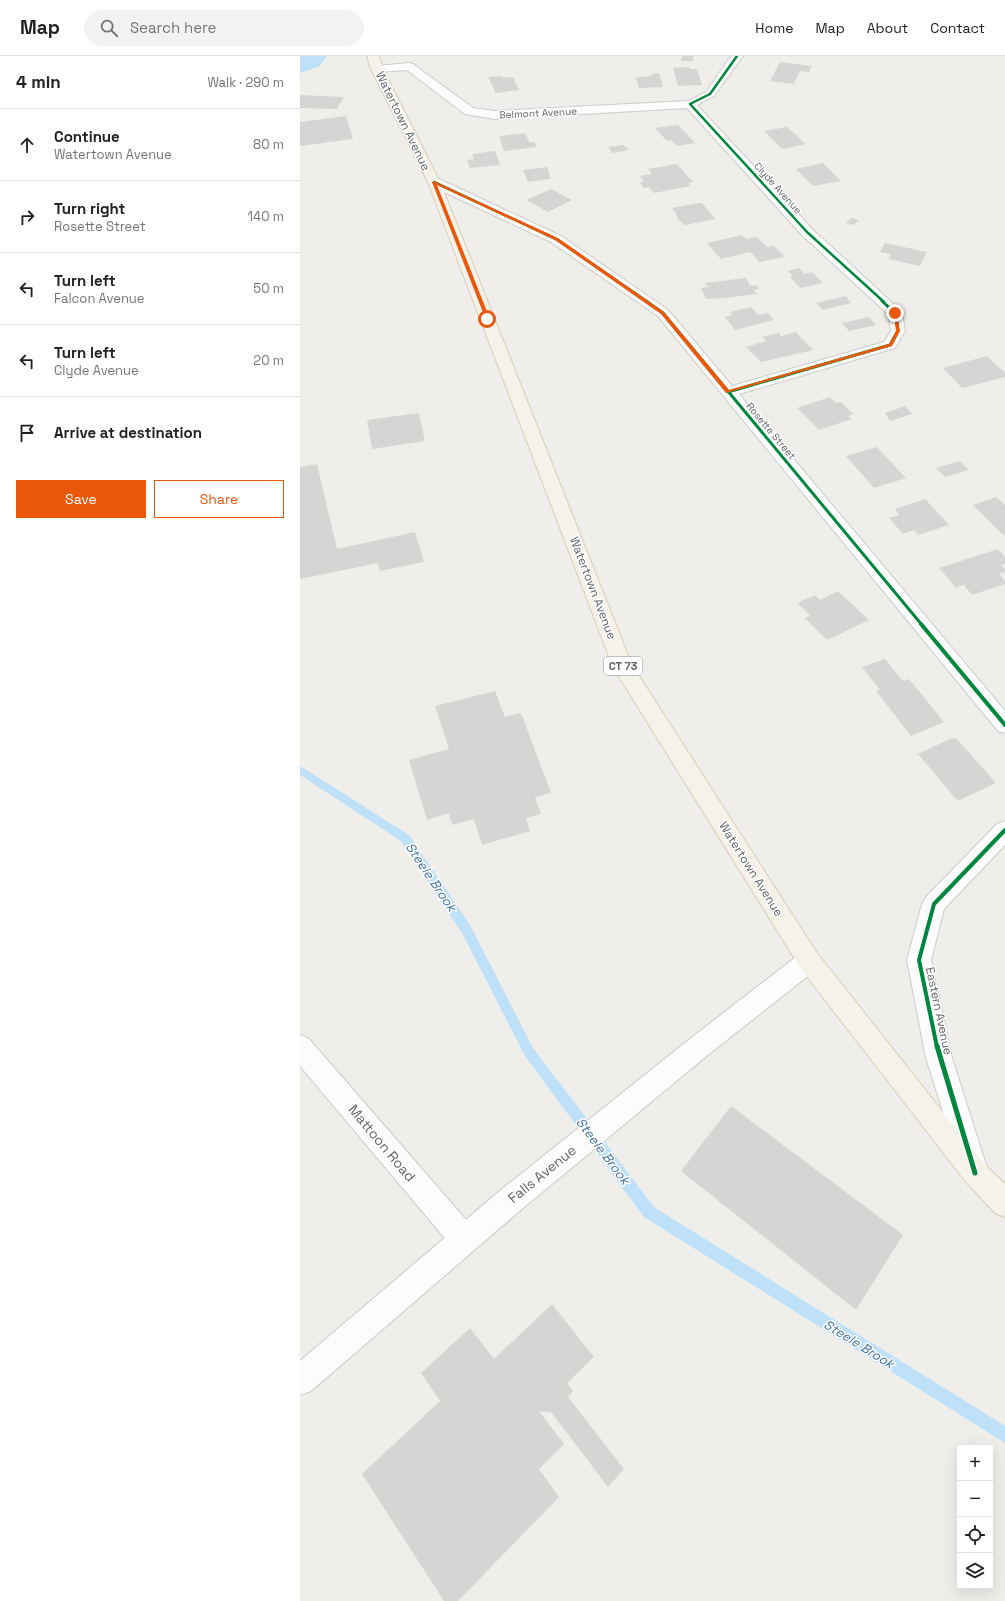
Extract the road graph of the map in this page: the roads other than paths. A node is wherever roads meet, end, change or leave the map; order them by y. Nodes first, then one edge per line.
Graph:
1 (737, 56) edge
2 (375, 63) edge
3 (690, 104) junction
4 (434, 182) junction
5 (728, 392) junction
6 (1005, 725) edge
7 (1005, 830) edge
8 (809, 961) junction
9 (300, 1047) edge
10 (975, 1173) junction
11 (1005, 1203) edge
12 (464, 1239) junction
13 (300, 1380) edge

1 - 3 street
2 - 3 street, Belmont Avenue
2 - 4 main road, Watertown Avenue / CT 73
3 - 5 street, Clyde Avenue
4 - 5 street, Rosette Street
4 - 8 main road, Watertown Avenue / CT 73
5 - 6 street, Rosette Street
7 - 10 street, Eastern Avenue
8 - 10 main road, Watertown Avenue / CT 73
8 - 12 street, Falls Avenue
9 - 12 street, Mattoon Road
10 - 11 main road, Watertown Avenue / CT 73
12 - 13 street, Falls Avenue

